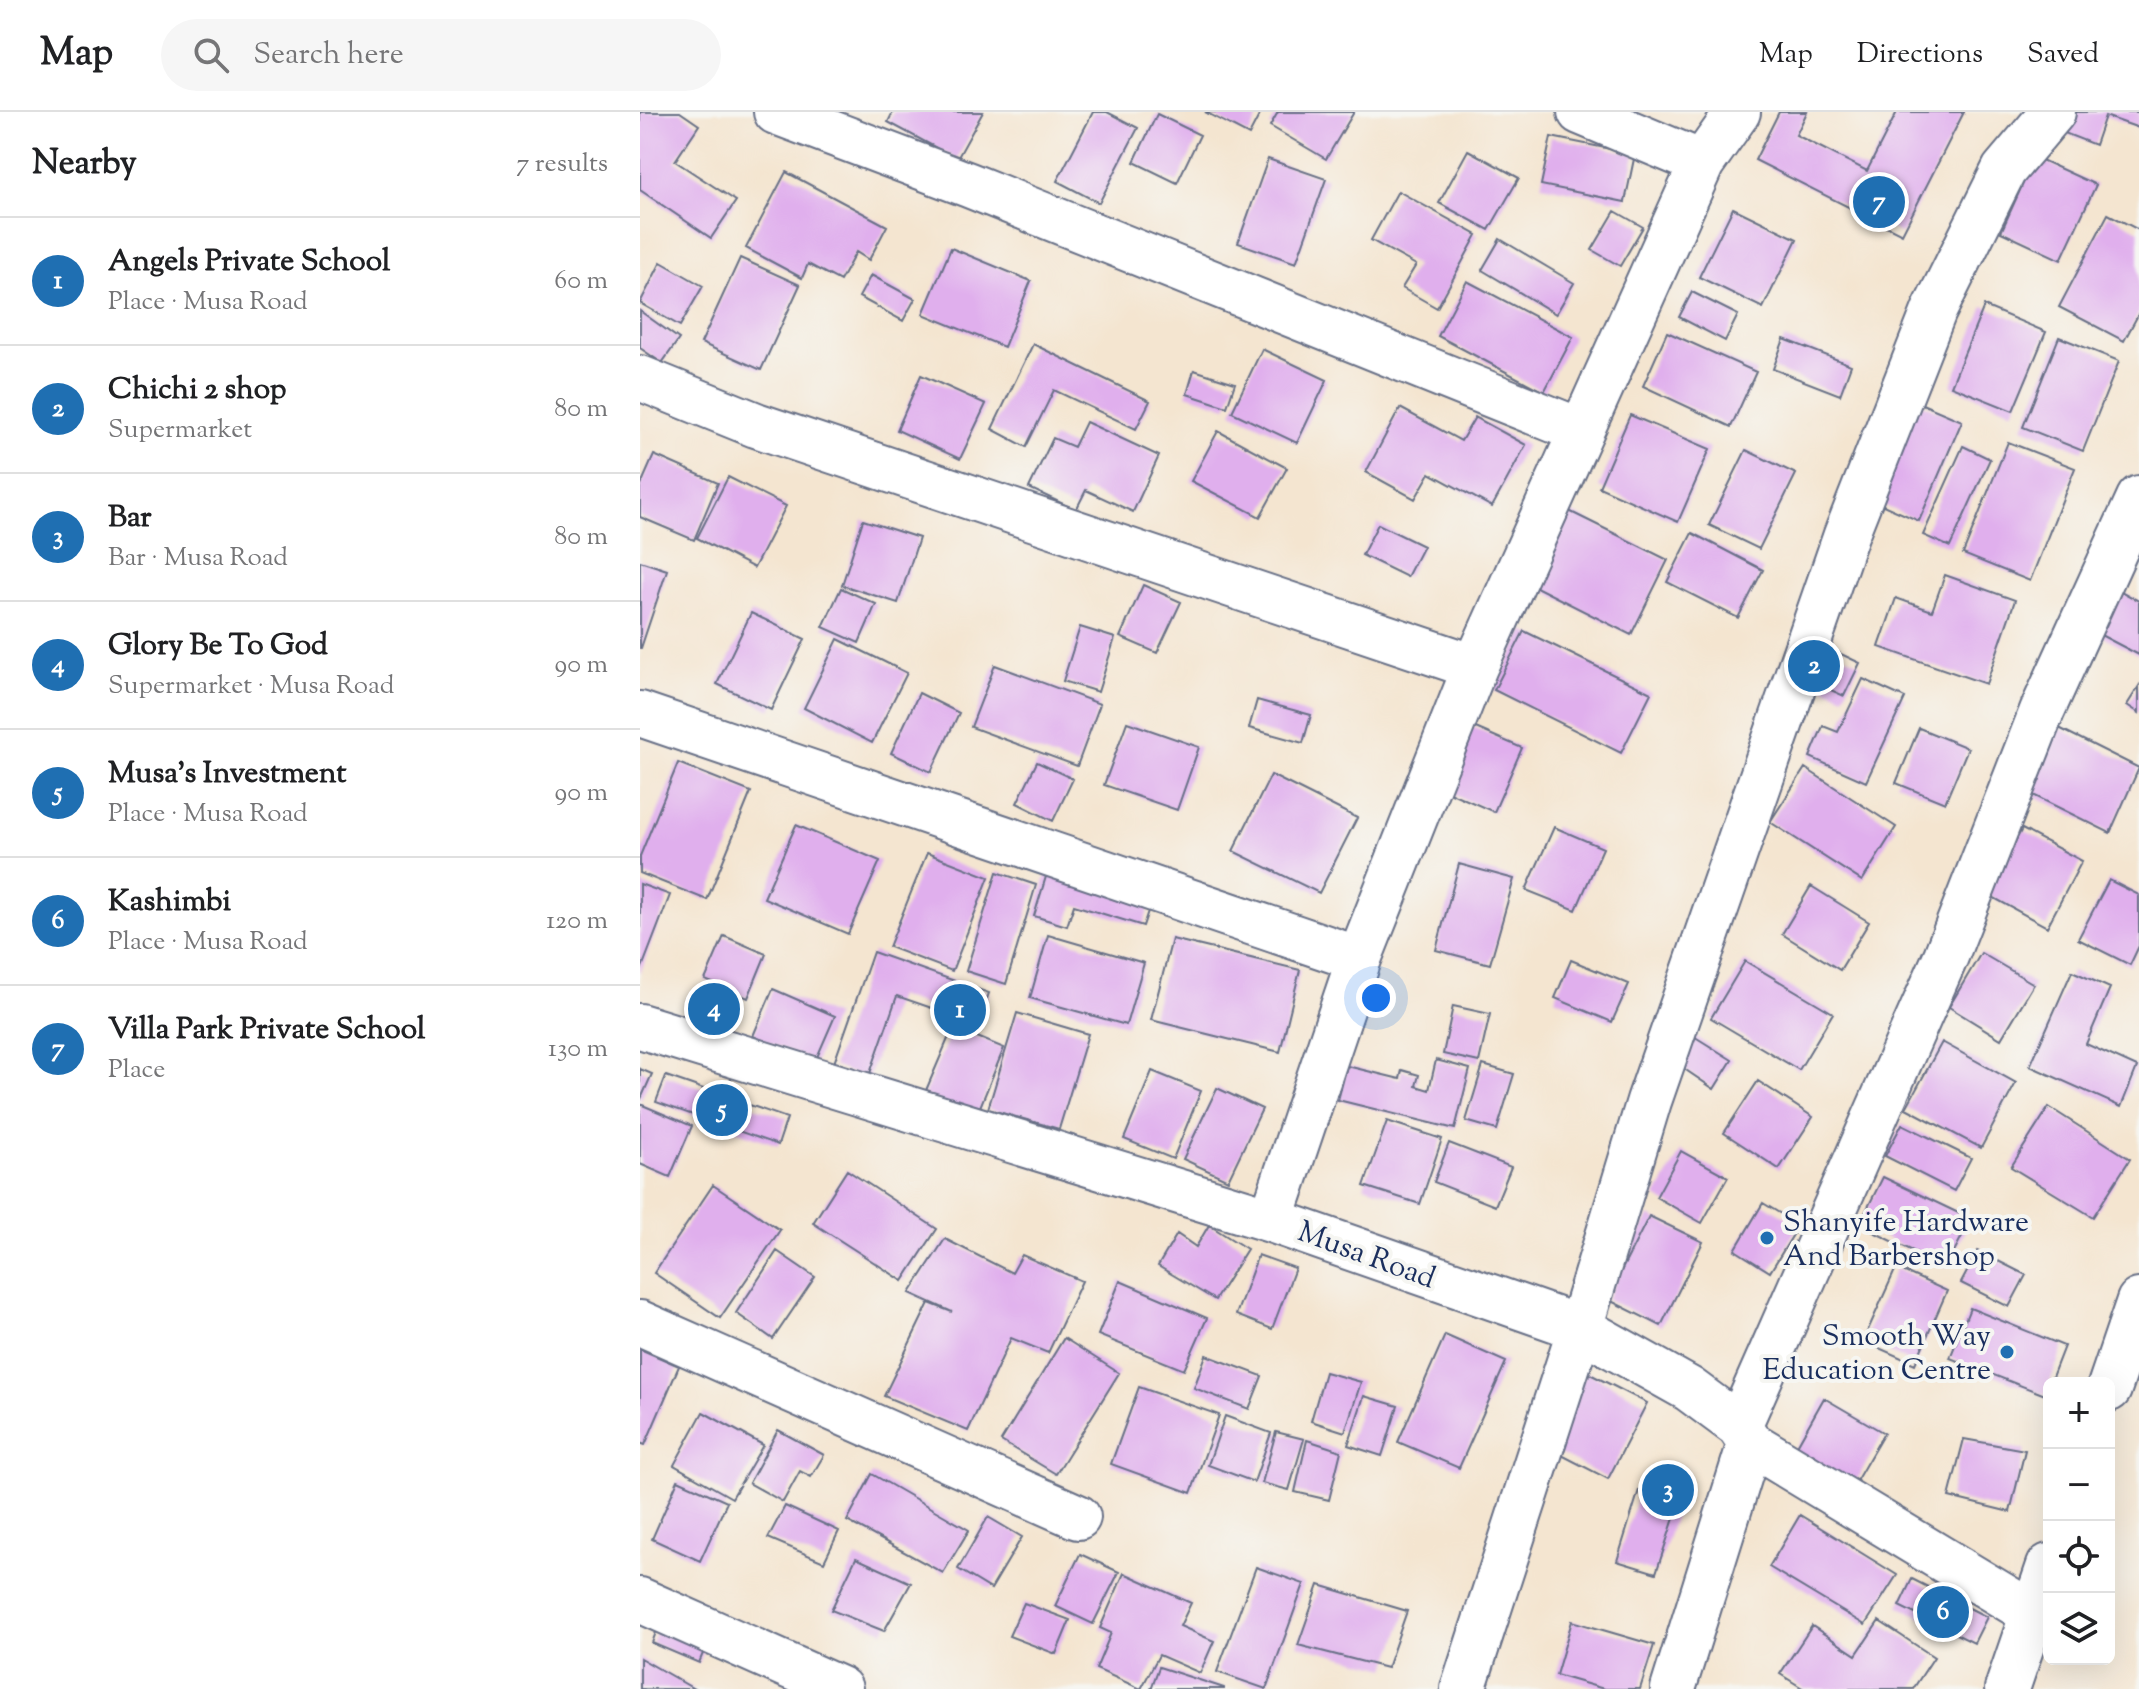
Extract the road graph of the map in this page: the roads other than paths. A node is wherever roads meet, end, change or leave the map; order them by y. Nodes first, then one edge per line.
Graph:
1 (776, 112) edge
2 (1580, 112) edge
3 (1738, 112) edge
4 (2053, 112) edge
5 (1702, 163) junction
6 (640, 378) edge
7 (1581, 431) junction
8 (2139, 498) edge
9 (1475, 667) junction
10 (640, 714) edge
11 (1359, 959) junction
12 (640, 1026) edge
13 (1271, 1220) junction
14 (2139, 1301) edge
15 (640, 1323) edge
16 (1580, 1328) junction
17 (2113, 1377) edge
18 (1744, 1435) junction
19 (1078, 1517) dead end
20 (2043, 1584) edge
21 (640, 1600) edge
22 (2033, 1614) junction
23 (840, 1689) edge
24 (1463, 1689) edge
25 (1673, 1689) edge
26 (2007, 1689) edge

1 - 7 street
2 - 5 street
3 - 5 street
4 - 16 street
5 - 7 street
6 - 9 street
7 - 9 street
8 - 18 street
9 - 11 street
10 - 11 street
11 - 13 street
12 - 13 street, Musa Road
13 - 16 street, Musa Road
14 - 17 street
15 - 19 street
16 - 18 street, Musa Road
16 - 24 street
18 - 22 street, Musa Road
18 - 25 street
20 - 22 street
21 - 23 street
22 - 26 street

